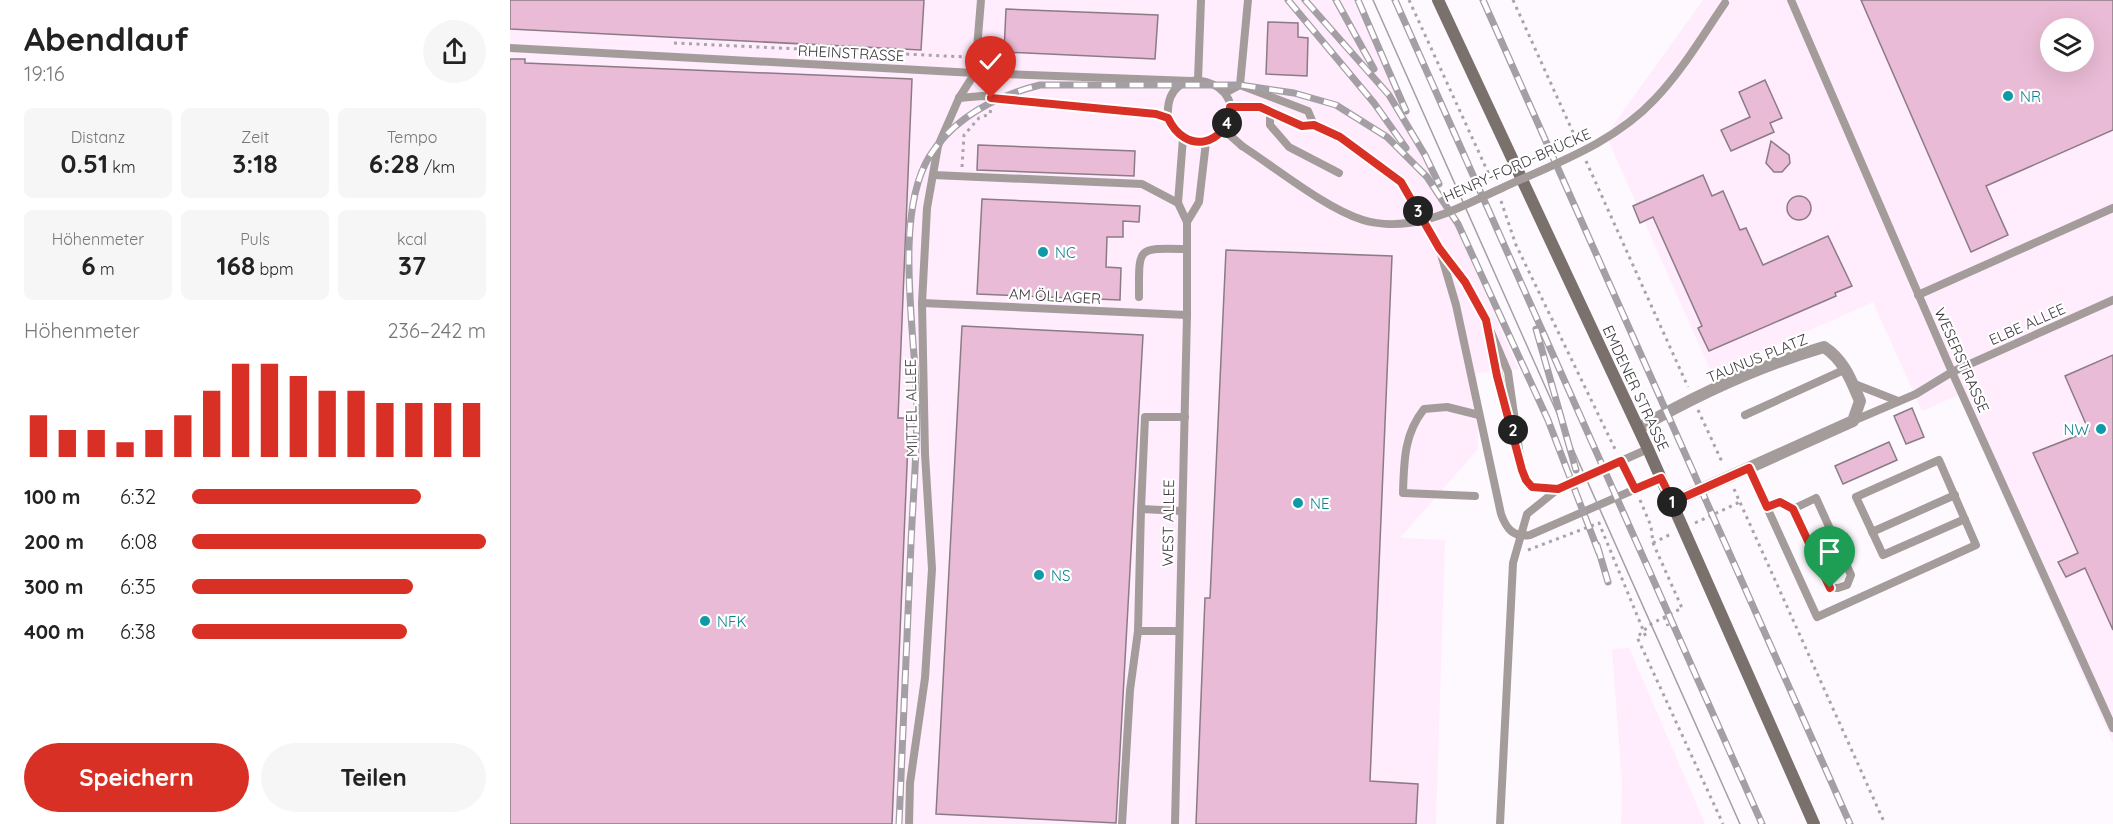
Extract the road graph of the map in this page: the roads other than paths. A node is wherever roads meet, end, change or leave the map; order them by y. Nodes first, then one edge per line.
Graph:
1 (981, 0) edge
2 (1201, 0) edge
3 (1248, 0) edge
4 (1438, 0) edge
5 (1791, 0) edge
6 (1726, 2) edge
7 (510, 48) edge
8 (975, 73) junction
9 (1194, 80) junction
10 (1240, 85) junction
11 (1225, 93) junction
12 (959, 98) junction
13 (1230, 107) junction
14 (1270, 111) junction
15 (1168, 118) junction
16 (1314, 125) junction
17 (1224, 130) junction
18 (1183, 138) junction
19 (1206, 141) junction
20 (1339, 173) dead end
21 (933, 175) junction
22 (1178, 203) junction
23 (2113, 208) edge
24 (1188, 222) junction
25 (1439, 248) junction
26 (1187, 249) junction
27 (1918, 295) junction
28 (1139, 297) dead end
29 (2113, 300) edge
30 (922, 303) junction
31 (1187, 315) junction
32 (1846, 369) junction
33 (1952, 372) junction
34 (1852, 383) junction
35 (1898, 401) junction
36 (1479, 415) junction
37 (1745, 415) dead end
38 (1185, 417) junction
39 (1853, 421) junction
40 (1639, 428) junction
41 (1648, 449) junction
42 (1749, 468) junction
43 (1661, 478) junction
44 (1558, 489) junction
45 (1954, 495) junction
46 (1475, 496) dead end
47 (1673, 502) junction
48 (1767, 507) junction
49 (1793, 509) junction
50 (1141, 510) junction
51 (1182, 511) junction
52 (1965, 519) junction
53 (1872, 532) junction
54 (1521, 536) junction
55 (1138, 631) junction
56 (1179, 631) junction
57 (2113, 728) edge
58 (909, 824) edge
59 (1122, 824) edge
60 (1174, 824) edge
61 (1500, 824) edge
62 (1814, 824) edge

1 - 8 lane, MITTEL ALLEE
2 - 9 lane
3 - 10 lane
4 - 40 street, EMDENER STRASSE
5 - 27 lane, WESERSTRASSE
6 - 17 lane, HENRY-FORD-BRÜCKE, bridge
7 - 8 lane, RHEINSTRASSE
8 - 9 lane, RHEINSTRASSE
8 - 12 lane, MITTEL ALLEE
9 - 11 lane
9 - 15 lane
10 - 11 lane
10 - 16 lane
11 - 13 lane
12 - 15 lane
12 - 21 lane, MITTEL ALLEE
13 - 14 lane
13 - 17 lane
14 - 16 lane
14 - 20 lane
15 - 18 lane
16 - 25 lane
17 - 19 lane
18 - 19 lane
18 - 22 lane
19 - 24 lane, WEST ALLEE
21 - 22 lane
21 - 30 lane, MITTEL ALLEE
22 - 24 lane, WEST ALLEE
23 - 27 lane
24 - 26 lane, WEST ALLEE
25 - 36 lane
25 - 44 lane
26 - 28 lane
26 - 31 lane, WEST ALLEE
27 - 33 lane, WESERSTRASSE
29 - 33 lane, ELBE ALLEE
30 - 31 lane, AM ÖLLAGER
30 - 58 lane, MITTEL ALLEE
31 - 38 lane, WEST ALLEE
32 - 34 street, TAUNUS PLATZ
32 - 37 lane
32 - 40 street, TAUNUS PLATZ
33 - 35 lane, ELBE ALLEE
33 - 57 lane, WESERSTRASSE
34 - 35 lane
34 - 39 street, TAUNUS PLATZ
35 - 39 lane, ELBE ALLEE
36 - 46 lane
36 - 54 lane
38 - 50 lane
38 - 51 lane, WEST ALLEE
39 - 42 street
40 - 41 street, EMDENER STRASSE
41 - 43 street, EMDENER STRASSE
41 - 44 lane
42 - 47 street
42 - 48 lane
43 - 47 street, EMDENER STRASSE
43 - 54 lane
44 - 54 lane
45 - 52 lane
45 - 53 lane
45 - 53 lane
47 - 62 street, EMDENER STRASSE
48 - 49 lane
48 - 52 lane
49 - 49 lane
50 - 51 lane
50 - 55 lane
51 - 56 lane, WEST ALLEE
52 - 53 lane
54 - 61 lane
55 - 56 lane
55 - 59 lane
56 - 60 lane, WEST ALLEE

